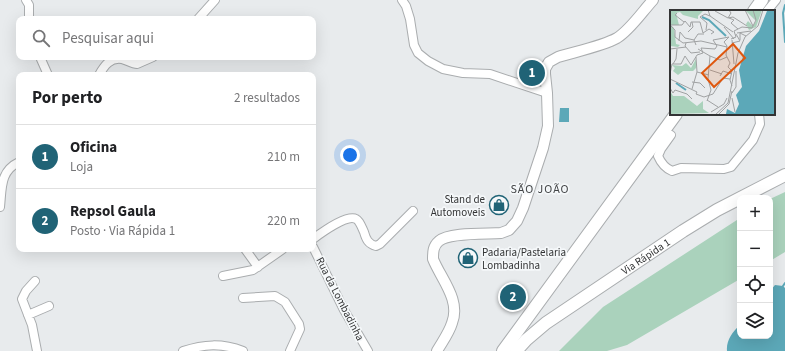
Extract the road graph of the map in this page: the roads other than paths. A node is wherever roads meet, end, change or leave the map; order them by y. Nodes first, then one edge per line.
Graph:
1 (26, 0) edge
2 (215, 0) edge
3 (402, 0) edge
4 (653, 0) edge
5 (762, 0) edge
6 (776, 0) edge
7 (755, 10) edge
8 (768, 10) edge
9 (29, 16) edge
10 (201, 16) edge
11 (41, 60) edge
12 (113, 60) edge
13 (125, 60) edge
14 (146, 60) edge
15 (47, 72) edge
16 (100, 72) edge
17 (547, 93) junction
18 (675, 115) edge
19 (759, 115) edge
20 (671, 135) dead end
21 (16, 164) edge
22 (785, 175) edge
23 (0, 207) edge
24 (413, 211) dead end
25 (316, 237) edge
26 (247, 252) edge
27 (279, 252) edge
28 (315, 252) edge
29 (258, 267) junction
30 (224, 276) dead end
31 (35, 281) dead end
32 (243, 298) dead end
33 (49, 306) dead end
34 (28, 315) junction
35 (37, 351) edge
36 (183, 351) edge
37 (243, 351) edge
38 (290, 351) edge
39 (368, 351) edge
40 (437, 351) edge
41 (503, 351) edge
42 (516, 351) edge

1 - 9 street
2 - 10 street
3 - 17 street
4 - 17 main road
5 - 7 highway
6 - 8 street
11 - 15 street
12 - 16 street
13 - 14 street
17 - 40 main road
18 - 41 highway
19 - 20 street
21 - 23 street
22 - 42 highway, Via Rápida 1
24 - 25 street
26 - 29 street
27 - 29 street
28 - 39 street, Rua da Lombadinha
29 - 30 street
31 - 34 street
32 - 38 street
33 - 34 street
34 - 35 street
36 - 37 street

